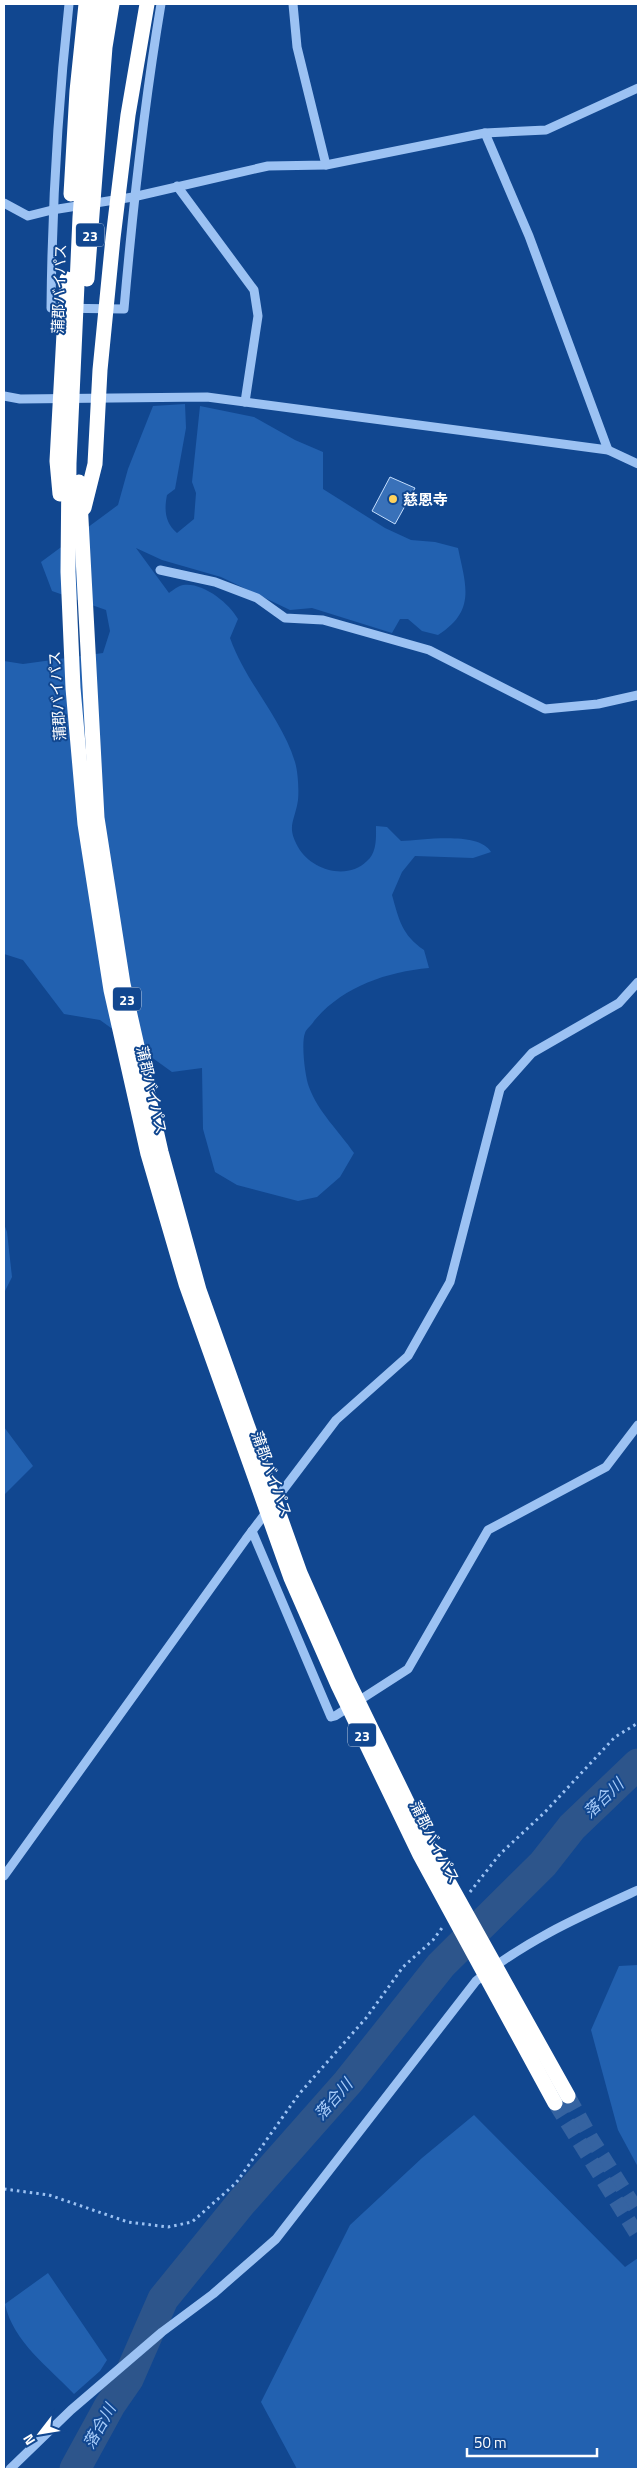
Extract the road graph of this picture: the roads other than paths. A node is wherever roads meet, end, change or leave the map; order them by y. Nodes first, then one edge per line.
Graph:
1 (69, 4) edge
2 (86, 4) edge
3 (100, 4) edge
4 (112, 4) edge
5 (147, 4) edge
6 (161, 4) edge
7 (293, 4) edge
8 (638, 88) edge
9 (485, 133) junction
10 (326, 165) junction
11 (177, 186) junction
12 (133, 197) junction
13 (4, 203) edge
14 (52, 210) junction
15 (4, 396) edge
16 (245, 402) junction
17 (608, 450) junction
18 (68, 463) junction
19 (638, 464) edge
20 (80, 525) junction
21 (160, 570) dead end
22 (638, 695) edge
23 (638, 982) edge
24 (240, 1420) junction
25 (638, 1424) edge
26 (252, 1531) junction
27 (4, 1876) edge
28 (638, 1890) edge
29 (562, 2100) tunnel mouth
30 (10, 2469) edge

1 - 14 street
2 - 18 highway
3 - 18 highway, 蒲郡バイパス / 23
4 - 18 highway, 蒲郡バイパス / 23
5 - 20 highway
6 - 12 street
7 - 10 street
8 - 9 street
9 - 10 street
9 - 17 street
10 - 11 street
11 - 12 street
11 - 16 street
12 - 14 street
12 - 14 street
13 - 14 street
15 - 16 street
16 - 17 street
17 - 19 street
18 - 20 highway, 蒲郡バイパス / 23
18 - 24 highway, 蒲郡バイパス / 23
20 - 24 highway, 蒲郡バイパス / 23
21 - 22 street
23 - 26 street
24 - 29 highway, 蒲郡バイパス / 23
25 - 26 street
26 - 27 street
28 - 30 street

